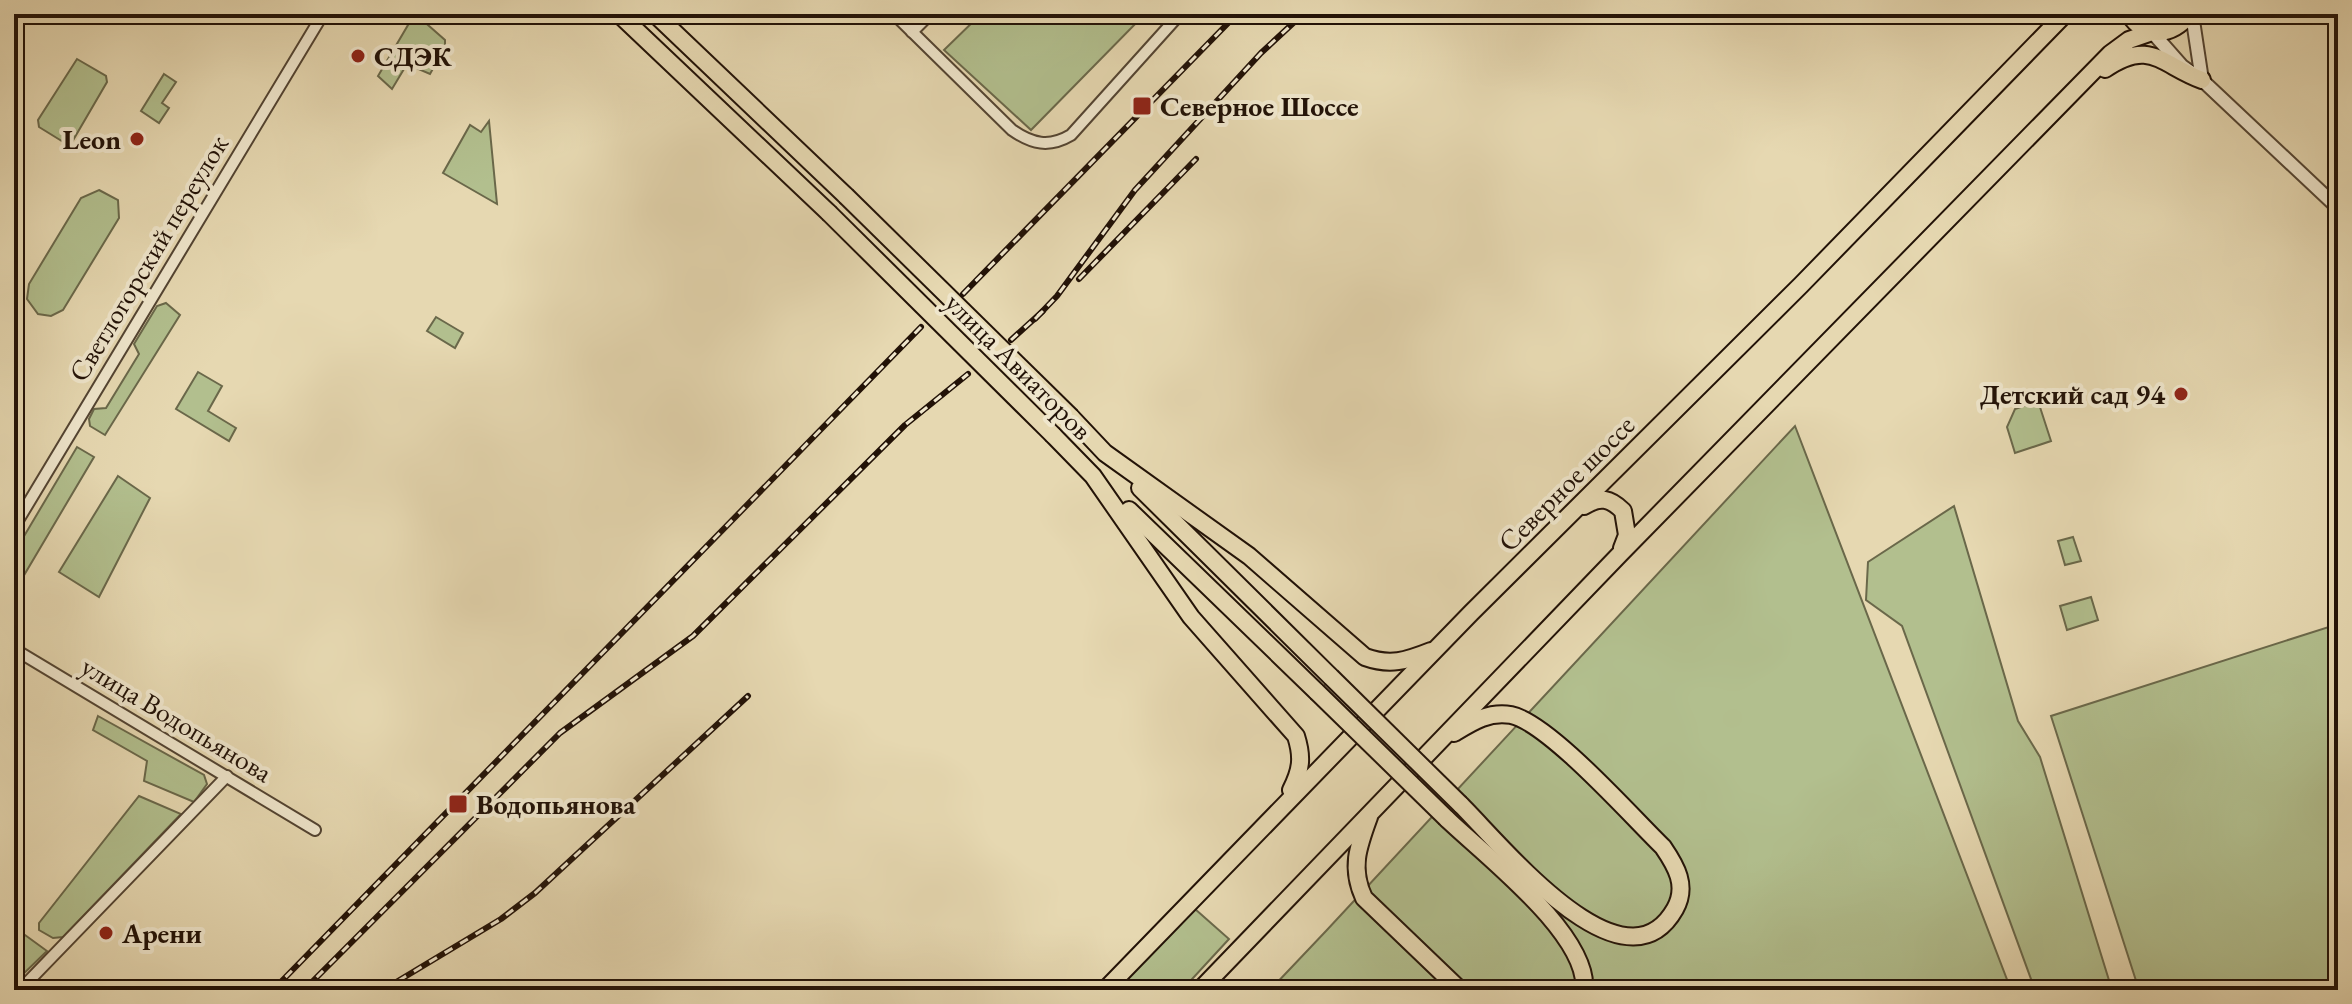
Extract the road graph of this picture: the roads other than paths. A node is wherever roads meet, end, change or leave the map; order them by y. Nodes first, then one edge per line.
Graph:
1 (323, 14) edge
2 (619, 14) edge
3 (655, 14) edge
4 (894, 14) edge
5 (930, 14) edge
6 (1180, 14) edge
7 (2065, 14) edge
8 (2129, 14) edge
9 (2191, 14) edge
10 (912, 32) junction
11 (2152, 32) junction
12 (2202, 80) junction
13 (2078, 88) junction
14 (2338, 208) edge
15 (1105, 453) junction
16 (1093, 476) junction
17 (1574, 512) junction
18 (14, 527) edge
19 (1620, 554) junction
20 (14, 649) edge
21 (1436, 649) junction
22 (1435, 744) junction
23 (227, 776) junction
24 (1285, 803) junction
25 (1371, 811) junction
26 (315, 830) dead end
27 (20, 990) edge
28 (1105, 990) edge
29 (1200, 990) edge
30 (1460, 990) edge
31 (1584, 990) edge

1 - 18 street, Светлогорский переулок
2 - 16 main road, улица Авиаторов, bridge
3 - 15 main road, улица Авиаторов, bridge
4 - 10 street
5 - 10 street
6 - 10 street
7 - 17 main road, Северное шоссе
8 - 11 main road
9 - 11 main road
9 - 12 street
11 - 12 street
11 - 13 main road
12 - 13 main road
12 - 14 street
13 - 19 main road
15 - 21 main road, улица Авиаторов
15 - 22 main road, bridge
16 - 24 main road, улица Авиаторов
16 - 31 main road, bridge
17 - 19 main road
17 - 21 main road, Северное шоссе
19 - 22 main road
20 - 23 street, улица Водопьянова
21 - 24 main road, Северное шоссе
22 - 25 main road
23 - 26 street, улица Водопьянова
23 - 27 street
24 - 28 main road, Северное шоссе
25 - 29 main road
25 - 30 main road

